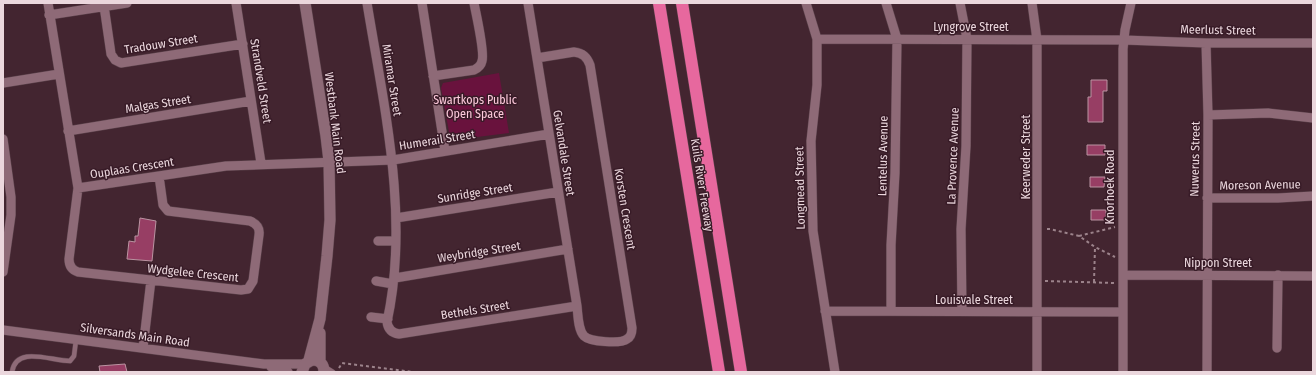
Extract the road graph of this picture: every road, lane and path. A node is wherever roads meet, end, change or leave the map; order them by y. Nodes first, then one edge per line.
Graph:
1 (48, 3) edge
2 (127, 3) edge
3 (236, 3) edge
4 (305, 3) edge
5 (367, 3) edge
6 (422, 3) edge
7 (474, 3) edge
8 (528, 3) edge
9 (659, 3) edge
10 (682, 3) edge
11 (806, 3) edge
12 (886, 3) edge
13 (960, 3) edge
14 (1032, 3) edge
15 (1131, 3) edge
16 (104, 6) junction
17 (50, 15) junction
18 (818, 38) junction
19 (896, 39) junction
20 (967, 39) junction
21 (1037, 40) junction
22 (1124, 40) junction
23 (1206, 43) junction
24 (1313, 43) edge
25 (242, 44) junction
26 (537, 58) junction
27 (59, 74) junction
28 (434, 76) junction
29 (3, 83) edge
30 (252, 101) junction
31 (1208, 115) junction
32 (1313, 118) edge
33 (68, 130) junction
34 (549, 134) junction
35 (3, 139) edge
36 (445, 151) junction
37 (393, 160) junction
38 (328, 162) junction
39 (261, 163) junction
40 (159, 176) junction
41 (78, 188) junction
42 (558, 192) junction
43 (7, 196) edge
44 (1313, 196) edge
45 (1207, 198) junction
46 (396, 218) junction
47 (1122, 226) junction
48 (1038, 229) junction
49 (1079, 236) junction
50 (378, 241) dead end
51 (395, 241) junction
52 (1095, 247) junction
53 (568, 249) junction
54 (1122, 258) junction
55 (3, 272) edge
56 (1207, 276) junction
57 (1278, 276) junction
58 (1313, 276) edge
59 (1123, 279) junction
60 (151, 280) junction
61 (376, 281) dead end
62 (394, 281) junction
63 (1038, 281) junction
64 (1094, 282) junction
65 (577, 306) junction
66 (825, 310) junction
67 (891, 311) junction
68 (962, 311) junction
69 (1038, 312) junction
70 (1123, 312) junction
71 (371, 316) dead end
72 (388, 319) junction
73 (3, 330) edge
74 (76, 340) junction
75 (143, 348) junction
76 (1278, 348) dead end
77 (264, 364) junction
78 (317, 367) edge
79 (12, 372) edge
80 (288, 372) edge
81 (337, 372) edge
82 (413, 372) edge
83 (719, 372) edge
84 (741, 372) edge
85 (835, 372) edge
86 (1037, 372) edge
87 (1123, 372) edge
88 (1207, 372) edge

1 - 17 street, Ouplaas Crescent
2 - 16 street
3 - 25 street, Strandveld Street
4 - 38 street, Westbank Main Road
5 - 37 street, Miramar Street
6 - 28 street
7 - 28 street
8 - 26 street, Gelvandale Street
9 - 83 highway, Kuils River Freeway
10 - 84 highway, Kuils River Freeway
11 - 18 street, Longmead Street
12 - 19 street, Lentelus Avenue
13 - 20 street, La Provence Avenue
14 - 21 street, Keerweder Street
15 - 22 street, Knorhoek Road
16 - 17 street
16 - 25 street, Tradouw Street
17 - 27 street, Ouplaas Crescent
18 - 19 street, Lyngrove Street
18 - 66 street, Longmead Street
19 - 20 street, Lyngrove Street
19 - 67 street, Lentelus Avenue
20 - 21 street, Lyngrove Street
20 - 68 street, La Provence Avenue
21 - 22 street, Lyngrove Street
21 - 48 street, Keerweder Street
22 - 23 street, Meerlust Street
22 - 47 street, Knorhoek Road
23 - 24 street, Meerlust Street
23 - 31 street, Nuwerus Street
25 - 30 street, Strandveld Street
26 - 34 street, Gelvandale Street
26 - 65 street, Korsten Crescent
27 - 29 street
27 - 33 street, Ouplaas Crescent
28 - 36 street
30 - 33 street, Malgas Street
30 - 39 street, Strandveld Street
31 - 32 street
31 - 45 street, Nuwerus Street
33 - 41 street, Ouplaas Crescent
34 - 36 street, Humerail Street
34 - 42 street, Gelvandale Street
35 - 43 street
36 - 37 street, Humerail Street
37 - 38 street, Humerail Street
37 - 46 street
38 - 39 street, Ouplaas Crescent
38 - 78 street, Westbank Main Road
39 - 40 street, Ouplaas Crescent
40 - 41 street, Ouplaas Crescent
40 - 60 street, Wydgelee Crescent
41 - 60 street, Wydgelee Crescent
42 - 46 street, Sunridge Street
42 - 53 street, Gelvandale Street
43 - 55 street
44 - 45 street, Moreson Avenue
45 - 56 street, Nuwerus Street
46 - 51 street
47 - 49 path
47 - 54 street, Knorhoek Road
48 - 49 path
48 - 63 street, Keerweder Street
49 - 52 path
50 - 51 street
51 - 62 street
52 - 54 path
52 - 64 path
53 - 62 street, Weybridge Street
53 - 65 street, Gelvandale Street
54 - 59 street, Knorhoek Road
56 - 57 street, Nippon Street
56 - 59 street, Nippon Street
56 - 88 street, Nuwerus Street
57 - 58 street, Nippon Street
57 - 76 street
59 - 64 path
59 - 70 street, Knorhoek Road
60 - 75 street
61 - 62 street
62 - 72 street
63 - 64 path
63 - 69 street, Keerweder Street
65 - 72 street, Bethels Street
66 - 67 street, Louisvale Street
66 - 85 street, Longmead Street
67 - 68 street, Louisvale Street
68 - 69 street, Louisvale Street
69 - 70 street, Louisvale Street
69 - 86 street, Keerweder Street
70 - 87 street, Knorhoek Road
71 - 72 street
73 - 74 street, Silversands Main Road
74 - 75 street, Silversands Main Road
74 - 79 lane
75 - 77 street, Silversands Main Road
77 - 78 street, Silversands Main Road
77 - 80 street, Silversands Main Road
81 - 82 path

